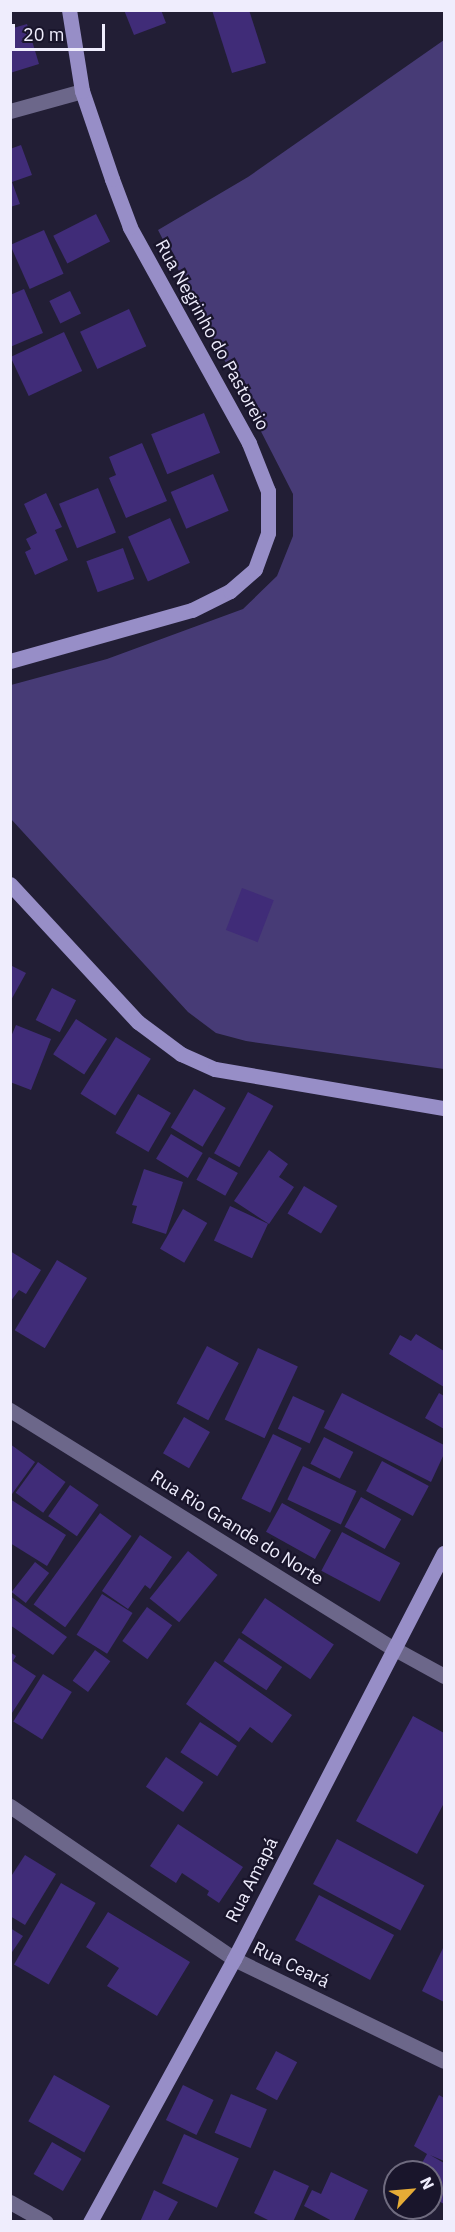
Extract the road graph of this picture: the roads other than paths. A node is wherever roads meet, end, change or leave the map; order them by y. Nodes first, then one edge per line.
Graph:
1 (69, 10) edge
2 (82, 91) junction
3 (10, 111) edge
4 (10, 661) edge
5 (10, 885) edge
6 (444, 1108) edge
7 (10, 1410) edge
8 (444, 1553) edge
9 (393, 1648) junction
10 (444, 1676) edge
11 (10, 1806) edge
12 (234, 1959) junction
13 (444, 2061) edge
14 (10, 2202) edge
15 (46, 2222) edge
16 (90, 2222) edge

1 - 2 street, Rua Negrinho do Pastoreio
2 - 3 street
2 - 4 street, Rua Negrinho do Pastoreio
5 - 6 street
7 - 9 street, Rua Rio Grande do Norte
8 - 9 street, Rua Amapá
9 - 10 street, Rua Rio Grande do Norte
9 - 12 street, Rua Amapá
11 - 12 street, Rua Ceará
12 - 13 street, Rua Ceará
12 - 16 street, Rua Amapá
14 - 15 street

